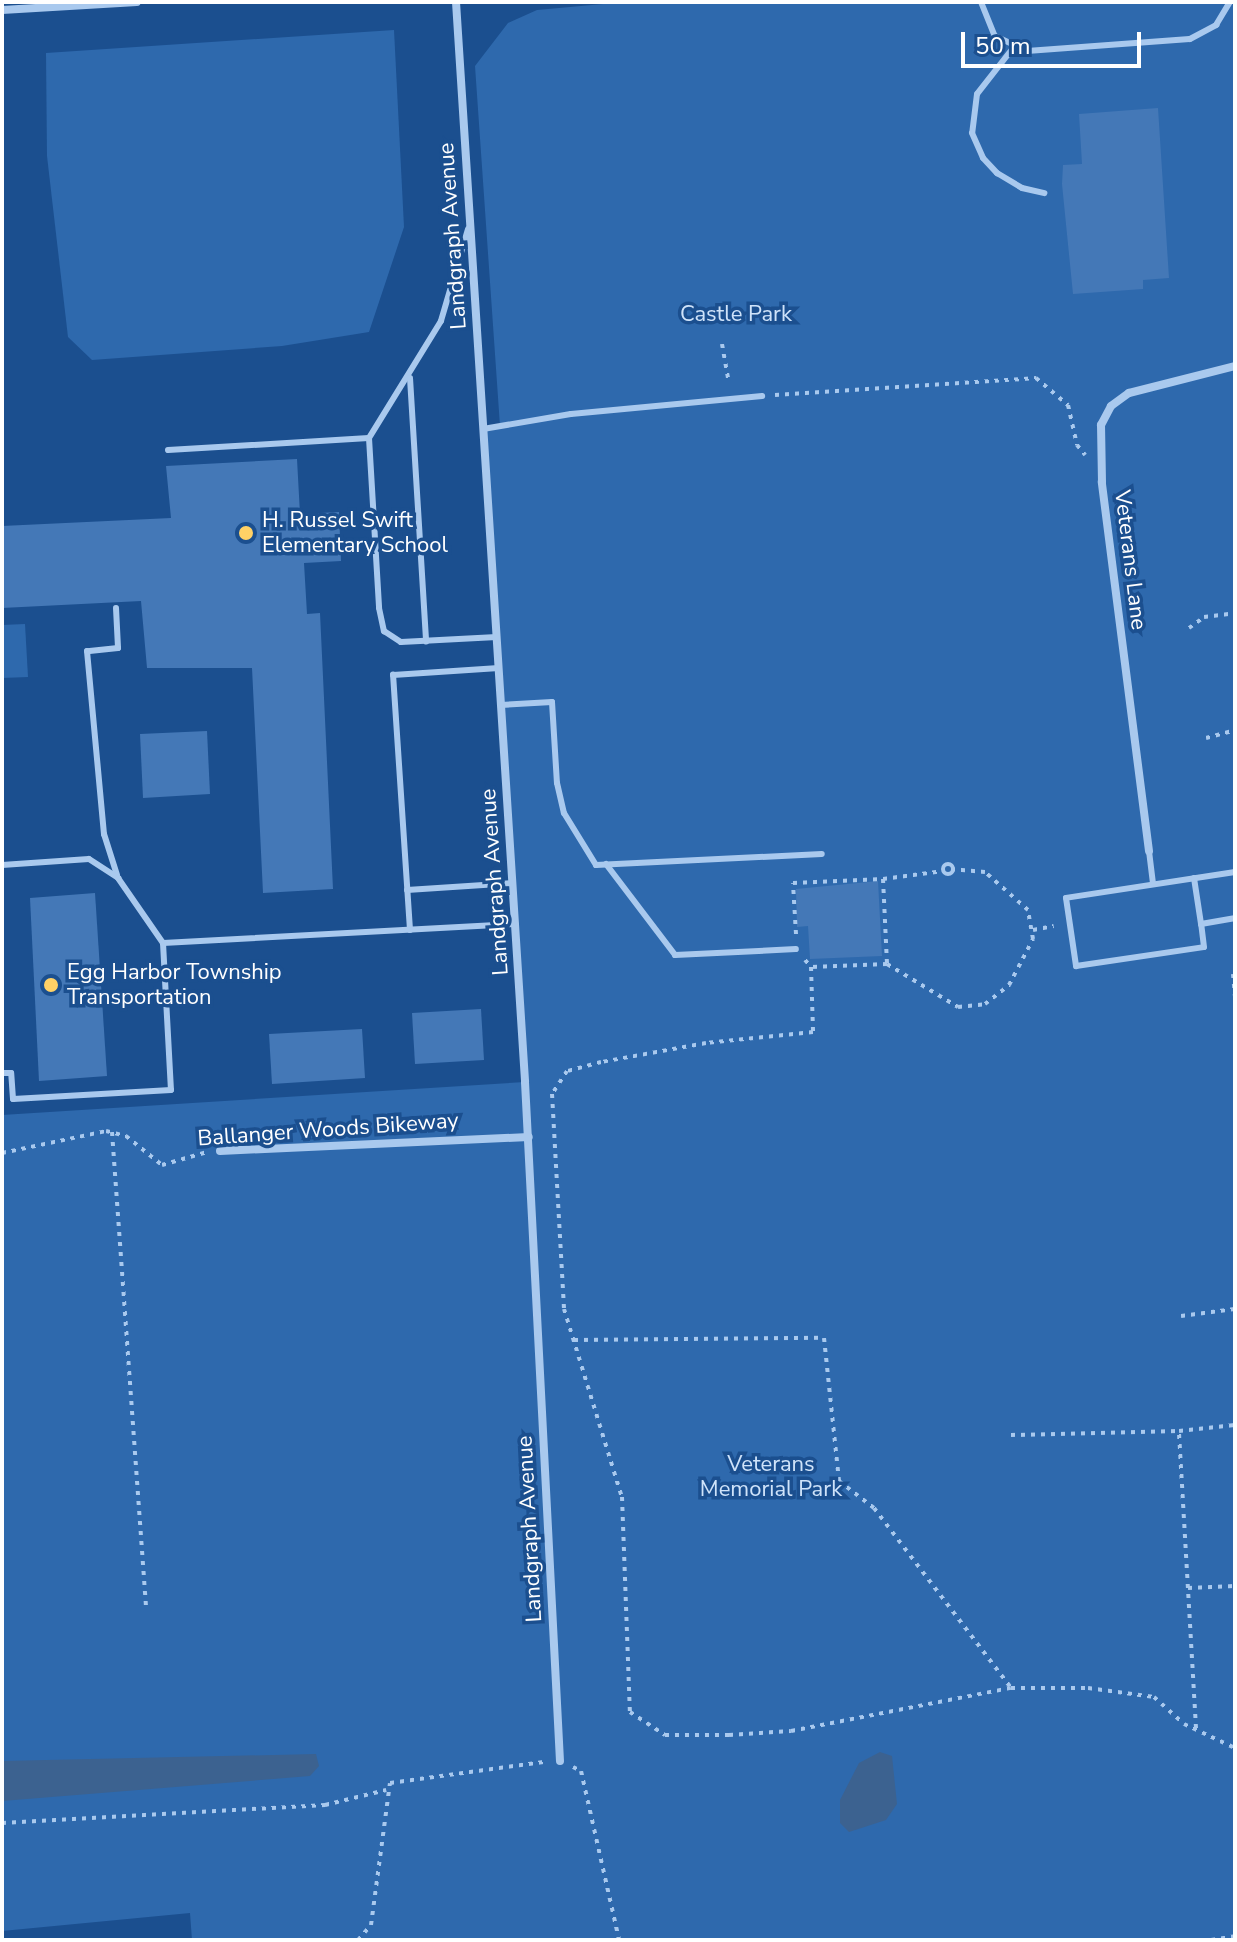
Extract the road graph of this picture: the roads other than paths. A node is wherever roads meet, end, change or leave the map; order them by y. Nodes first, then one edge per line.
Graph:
1 (137, 2) edge
2 (456, 2) edge
3 (981, 2) edge
4 (1230, 2) edge
5 (2, 10) edge
6 (1013, 48) junction
7 (1044, 193) dead end
8 (470, 222) junction
9 (1235, 366) edge
10 (410, 378) junction
11 (762, 396) road end
12 (483, 429) junction
13 (369, 438) junction
14 (168, 450) dead end
15 (116, 608) dead end
16 (497, 637) junction
17 (426, 642) junction
18 (499, 668) junction
19 (501, 705) junction
20 (1149, 851) joint
21 (822, 854) dead end
22 (606, 864) junction
23 (2, 865) edge
24 (1235, 872) edge
25 (118, 878) junction
26 (1194, 878) junction
27 (513, 883) junction
28 (1153, 884) junction
29 (407, 890) junction
30 (1235, 918) edge
31 (515, 924) junction
32 (1201, 924) junction
33 (410, 930) junction
34 (163, 943) junction
35 (796, 949) road end
36 (2, 1073) edge
37 (529, 1137) junction
38 (220, 1151) road end
39 (560, 1759) road end

1 - 5 street
2 - 8 street, Landgraph Avenue
3 - 6 lane
4 - 6 lane
6 - 7 lane
8 - 10 lane
8 - 12 street, Landgraph Avenue
9 - 20 street, Veterans Lane
10 - 13 lane
10 - 17 lane
11 - 12 lane
12 - 16 street, Landgraph Avenue
13 - 14 lane
13 - 17 lane
15 - 25 lane
16 - 17 lane
16 - 18 street, Landgraph Avenue
18 - 19 street, Landgraph Avenue
18 - 29 lane
19 - 22 lane
19 - 27 street, Landgraph Avenue
20 - 28 lane
21 - 22 lane
22 - 35 lane
23 - 25 lane
24 - 26 lane
25 - 34 lane
26 - 28 lane
26 - 32 lane
27 - 29 lane
27 - 31 street, Landgraph Avenue
28 - 32 lane
29 - 33 lane
30 - 32 lane
31 - 33 lane
31 - 37 street, Landgraph Avenue
33 - 34 lane
34 - 36 lane
37 - 38 street, Ballanger Woods Bikeway
37 - 39 street, Landgraph Avenue

